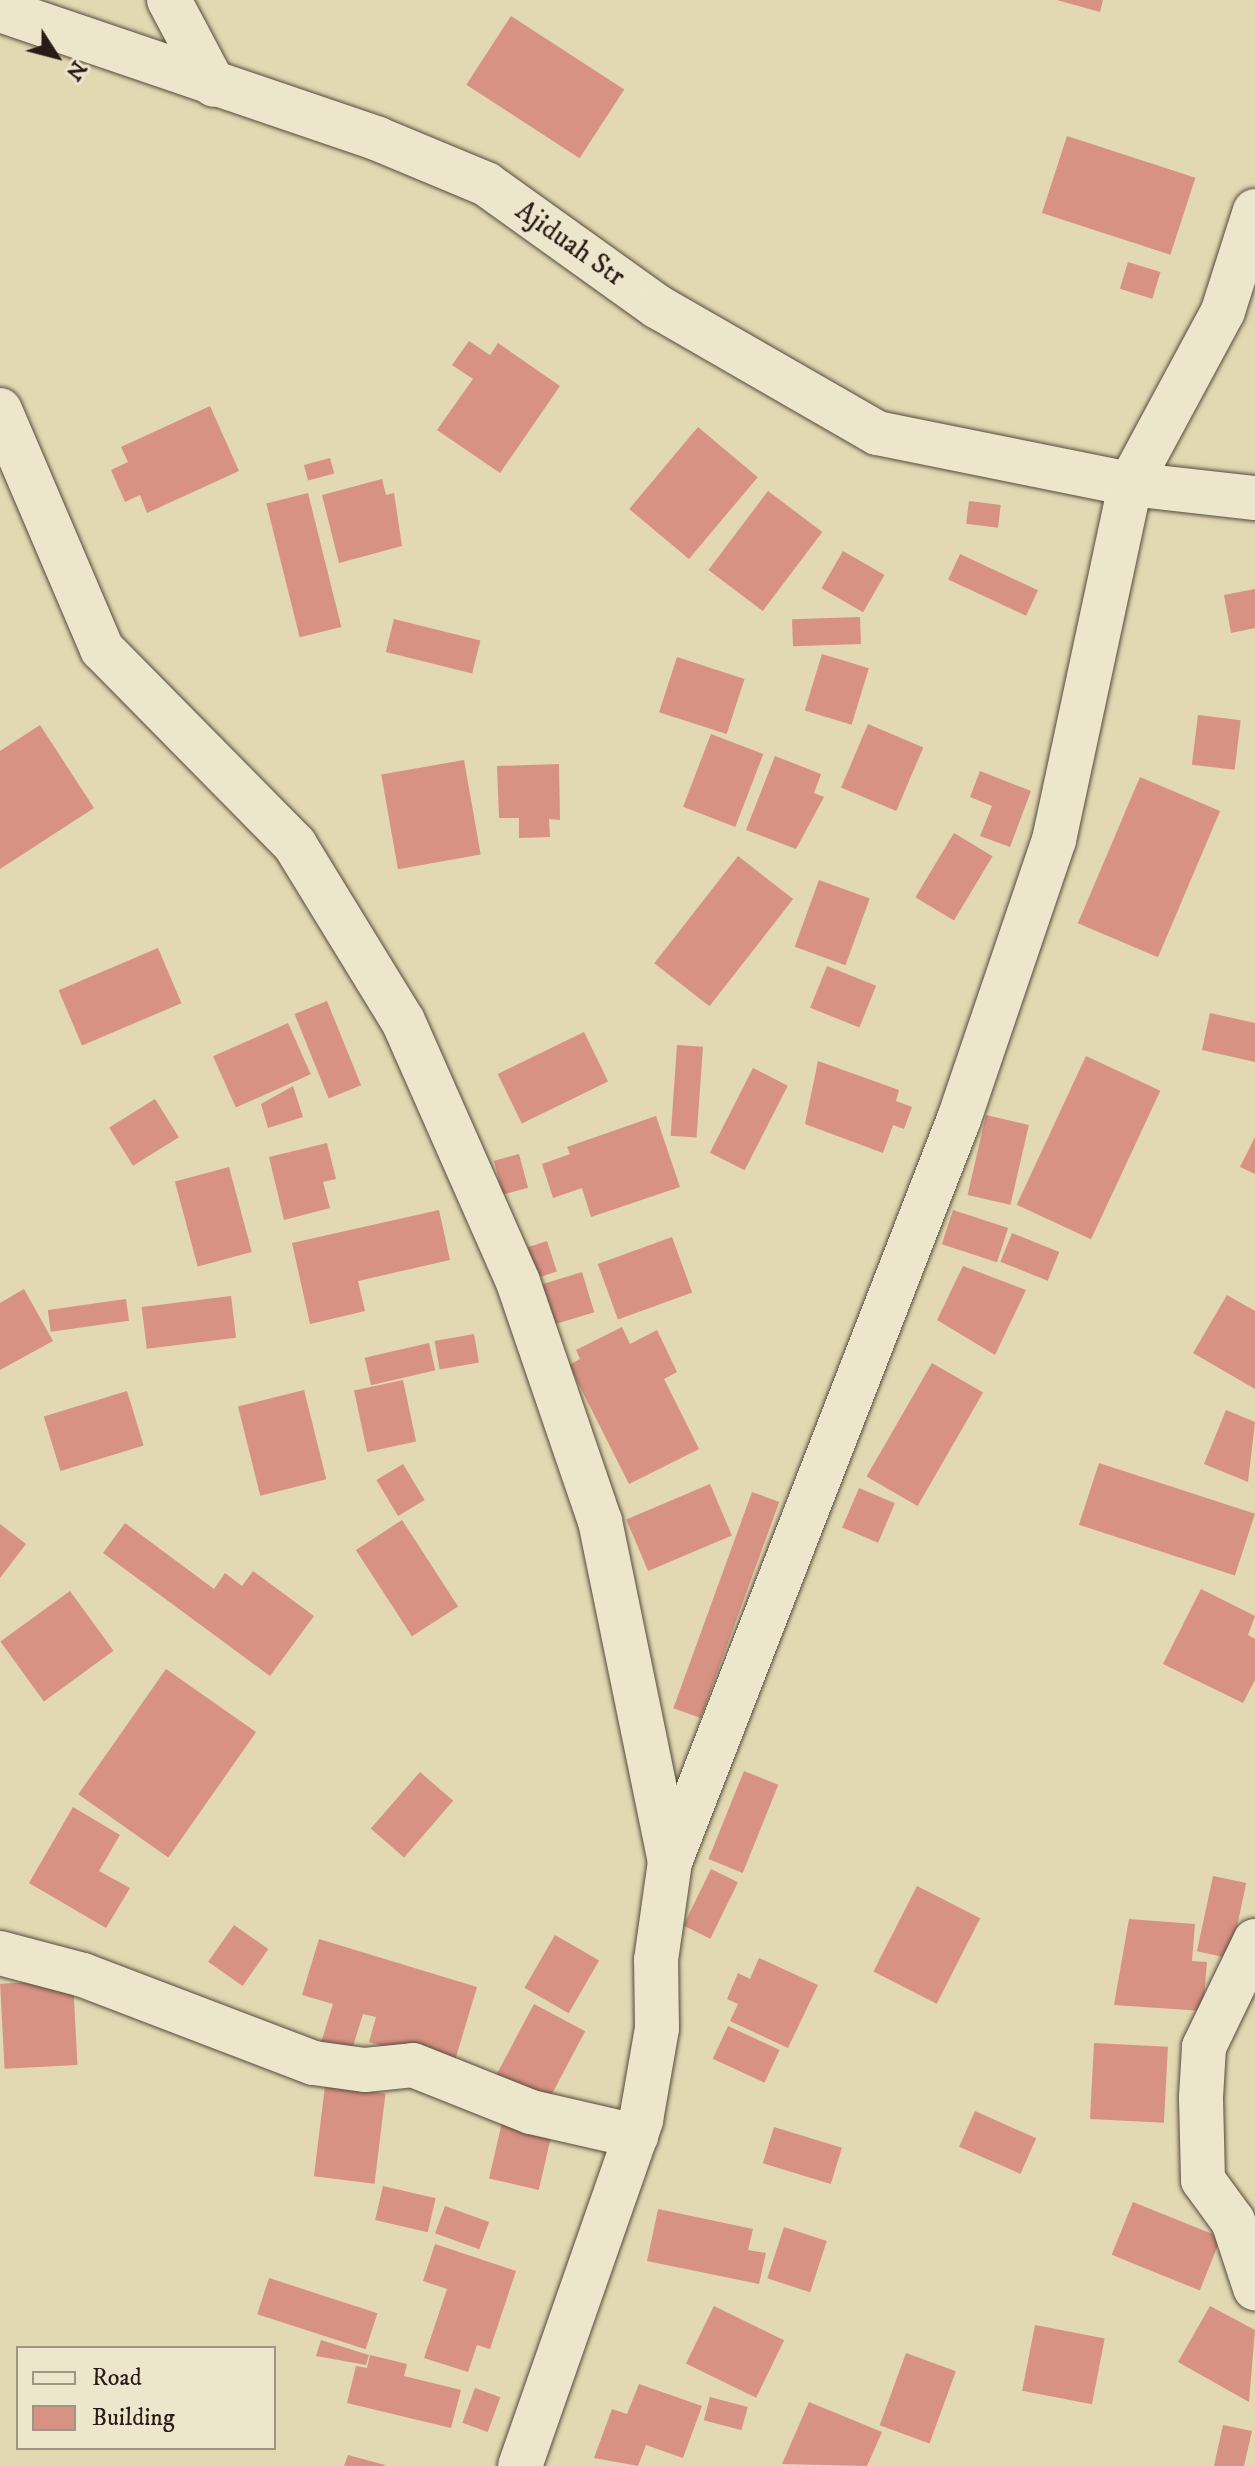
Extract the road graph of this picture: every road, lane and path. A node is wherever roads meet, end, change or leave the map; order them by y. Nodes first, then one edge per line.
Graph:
1 (169, 0) edge
2 (0, 10) edge
3 (214, 85) junction
4 (1255, 211) edge
5 (0, 410) edge
6 (1130, 484) junction
7 (1255, 498) edge
8 (670, 1862) junction
9 (1255, 1941) edge
10 (0, 1953) edge
11 (636, 2136) junction
12 (1255, 2288) edge
13 (520, 2466) edge

1 - 3 street
2 - 3 street, Ajiduah Str
3 - 6 street, Ajiduah Str
4 - 6 street
5 - 8 street
6 - 7 street, Ajiduah Str
6 - 8 street
8 - 11 street
9 - 12 street
10 - 11 street
11 - 13 street

